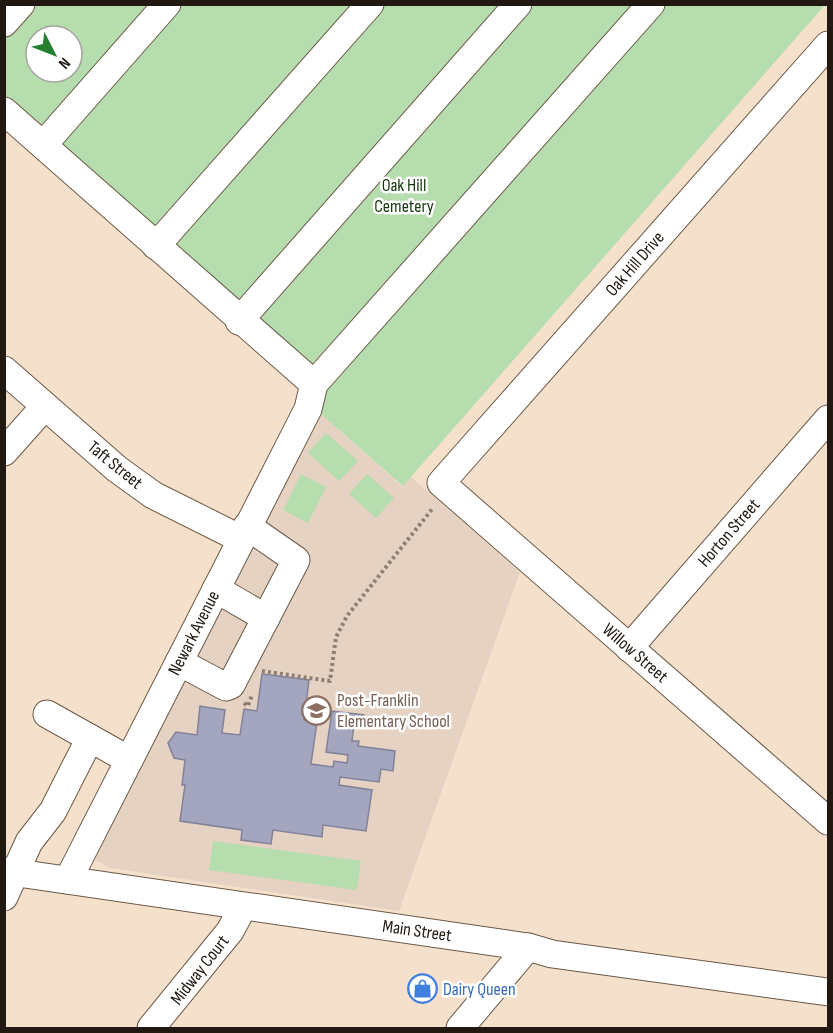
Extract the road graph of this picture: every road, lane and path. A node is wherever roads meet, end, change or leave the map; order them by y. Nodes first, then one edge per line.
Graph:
1 (21, 4) edge
2 (167, 4) edge
3 (370, 4) edge
4 (518, 4) edge
5 (651, 4) edge
6 (4, 23) edge
7 (827, 50) edge
8 (4, 111) edge
9 (43, 145) junction
10 (156, 246) junction
11 (239, 321) junction
12 (4, 370) edge
13 (314, 384) junction
14 (45, 406) junction
15 (828, 419) edge
16 (4, 452) edge
17 (437, 496) junction
18 (244, 533) junction
19 (216, 589) junction
20 (266, 618) junction
21 (628, 648) junction
22 (179, 662) junction
23 (259, 680) dead end
24 (255, 688) dead end
25 (239, 701) dead end
26 (47, 714) dead end
27 (90, 738) junction
28 (129, 760) junction
29 (828, 821) edge
30 (10, 872) edge
31 (68, 880) junction
32 (4, 897) edge
33 (243, 907) junction
34 (528, 947) junction
35 (828, 992) edge
36 (151, 1029) edge
37 (460, 1029) edge

1 - 6 street
2 - 9 street
3 - 10 street
4 - 11 street
5 - 13 street
7 - 17 street, Oak Hill Drive
8 - 9 street
9 - 10 street
10 - 11 street
11 - 13 street
12 - 14 street, Taft Street
13 - 18 street, Newark Avenue
14 - 16 street
14 - 18 street, Taft Street
15 - 21 street, Horton Street
17 - 21 street, Willow Street
17 - 23 path
18 - 19 street, Newark Avenue
18 - 20 street, Taft Street
19 - 20 street
19 - 22 street, Newark Avenue
20 - 22 street
21 - 29 street, Willow Street
22 - 28 street, Newark Avenue
24 - 25 path
26 - 27 street
27 - 28 street
27 - 30 street
28 - 31 street, Newark Avenue
30 - 31 street, Main Street
30 - 32 street
31 - 33 street, Main Street
33 - 34 street, Main Street
33 - 36 street, Midway Court
34 - 35 street, Main Street
34 - 37 street

